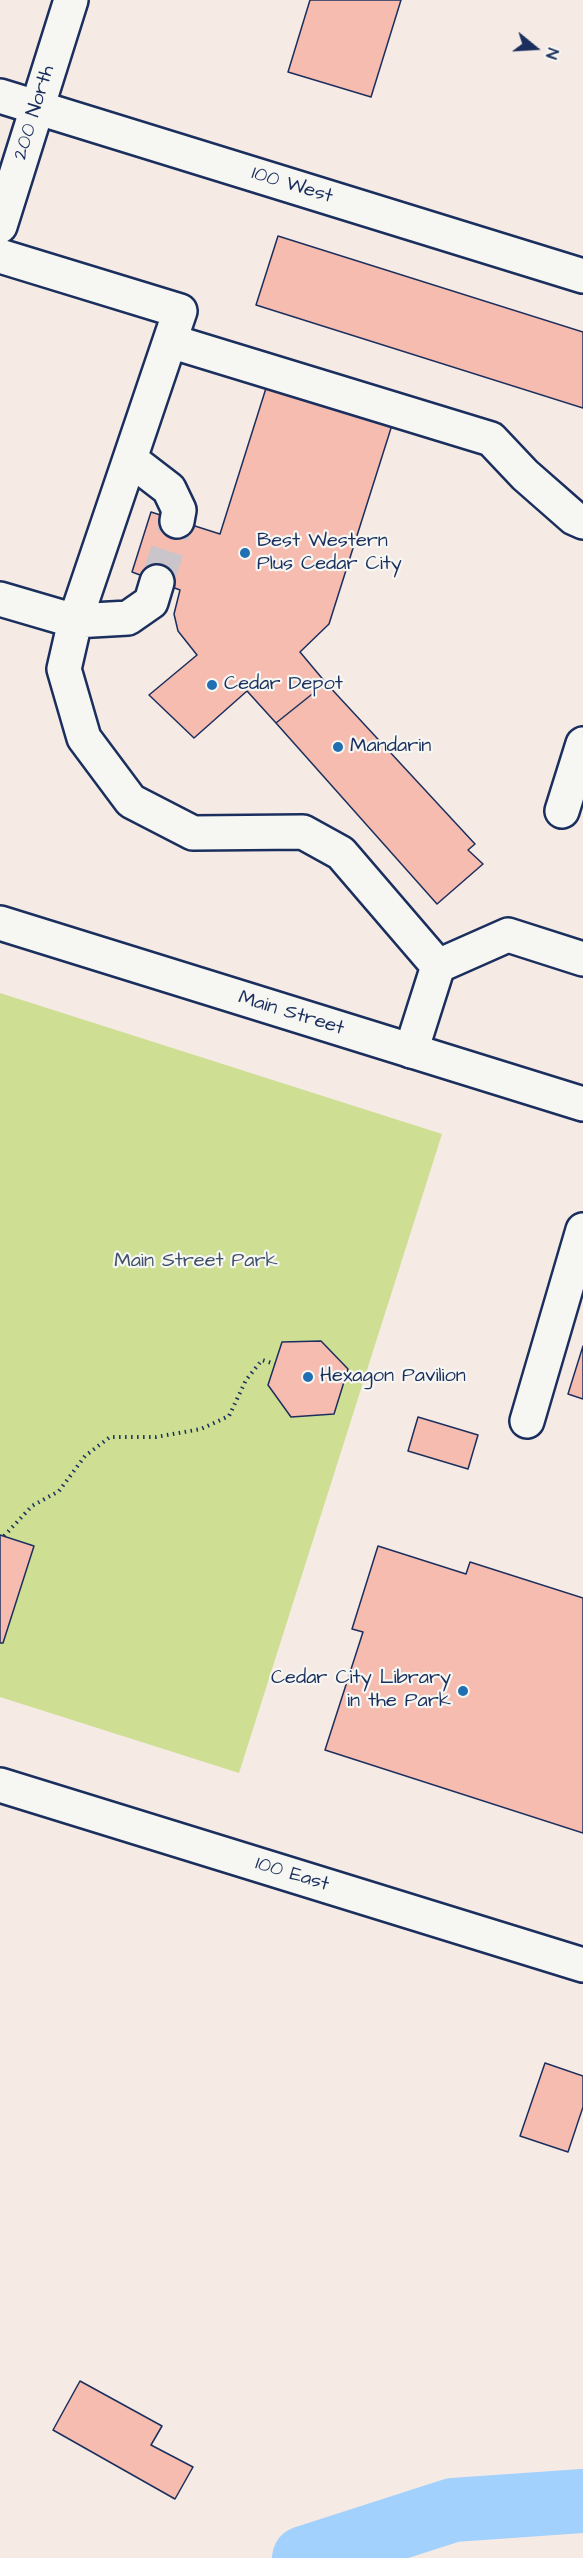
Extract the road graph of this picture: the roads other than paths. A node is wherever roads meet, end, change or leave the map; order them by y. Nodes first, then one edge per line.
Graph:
1 (71, 0) edge
2 (0, 96) edge
3 (36, 107) junction
4 (0, 226) edge
5 (0, 256) edge
6 (583, 276) edge
7 (170, 341) junction
8 (130, 459) junction
9 (177, 520) tunnel mouth
10 (583, 522) edge
11 (157, 582) tunnel mouth
12 (0, 599) edge
13 (75, 621) junction
14 (583, 744) edge
15 (561, 811) dead end
16 (0, 923) edge
17 (583, 959) edge
18 (438, 966) junction
19 (411, 1051) junction
20 (583, 1104) edge
21 (583, 1230) edge
22 (527, 1421) dead end
23 (0, 1785) edge
24 (583, 1965) edge

1 - 3 street, 200 North
2 - 3 street, 100 West
3 - 4 street, 200 North
3 - 6 street, 100 West
5 - 7 street
7 - 8 street
7 - 10 street
8 - 9 street
8 - 13 street
11 - 13 street
12 - 13 street
13 - 18 street
14 - 15 street
16 - 19 street, Main Street
17 - 18 street
18 - 19 street
19 - 20 street, Main Street
21 - 22 street
23 - 24 street, 100 East

